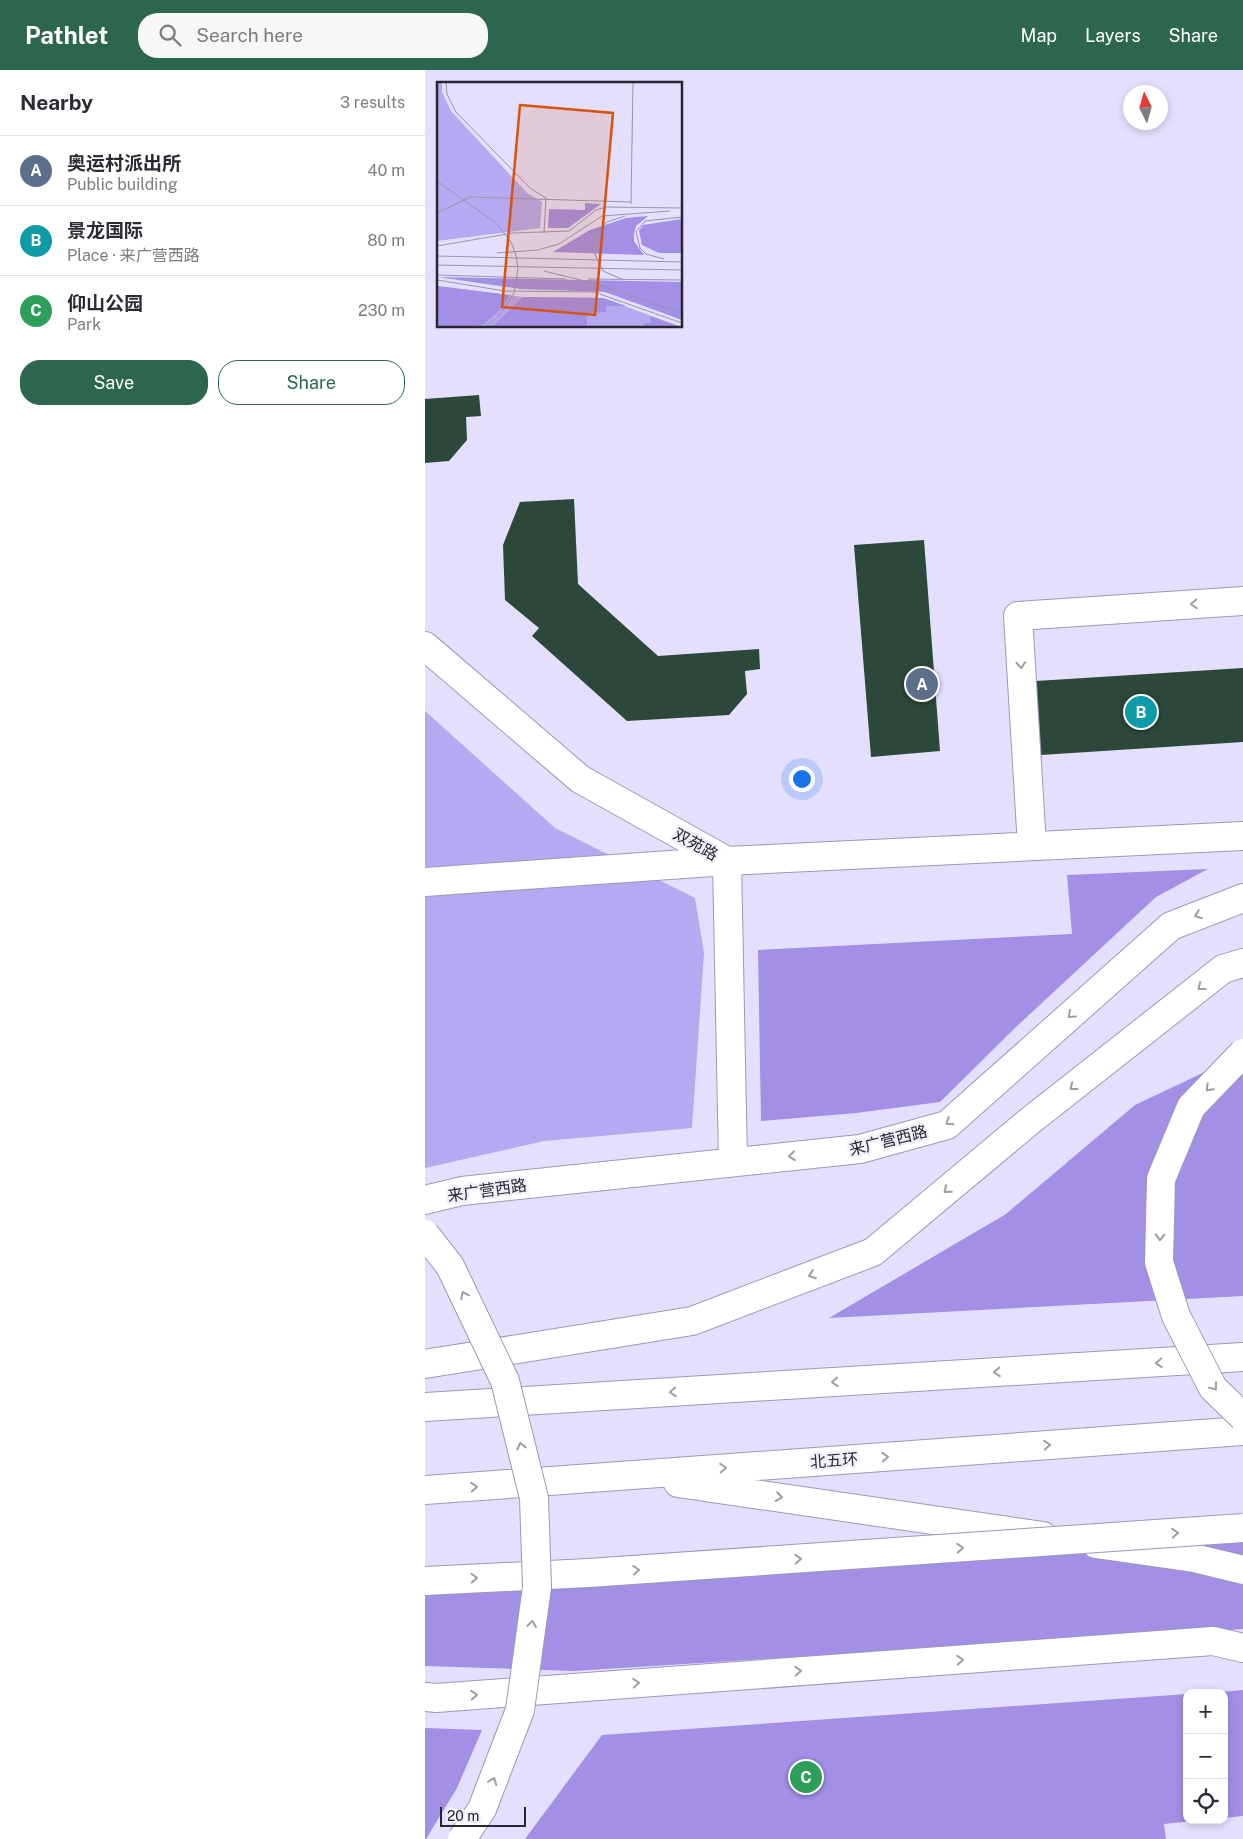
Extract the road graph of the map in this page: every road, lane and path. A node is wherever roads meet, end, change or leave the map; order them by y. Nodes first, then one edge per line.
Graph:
1 (1243, 601) edge
2 (425, 646) edge
3 (1243, 836) edge
4 (1032, 846) junction
5 (727, 861) junction
6 (425, 882) edge
7 (1243, 898) edge
8 (1243, 963) edge
9 (1243, 1053) edge
10 (733, 1162) junction
11 (425, 1200) edge
12 (425, 1234) edge
13 (1243, 1357) edge
14 (425, 1364) edge
15 (425, 1407) edge
16 (1243, 1417) edge
17 (1243, 1431) edge
18 (627, 1475) junction
19 (425, 1490) edge
20 (1243, 1528) edge
21 (1243, 1570) edge
22 (425, 1581) edge
23 (1243, 1648) edge
24 (425, 1697) edge
25 (462, 1839) edge

1 -> 4 main road
2 - 5 main road, 双苑路
3 - 4 main road
4 - 5 main road
5 - 6 main road
5 - 10 main road, 双苑路
7 -> 10 main road, 来广营西路
8 -> 14 main road
9 -> 16 main road, bridge
10 - 11 main road, 来广营西路
25 -> 12 main road, bridge
13 -> 15 main road
18 -> 17 main road, 北五环
19 -> 18 main road, 北五环
18 -> 21 main road
22 -> 20 main road, bridge
24 -> 23 main road

